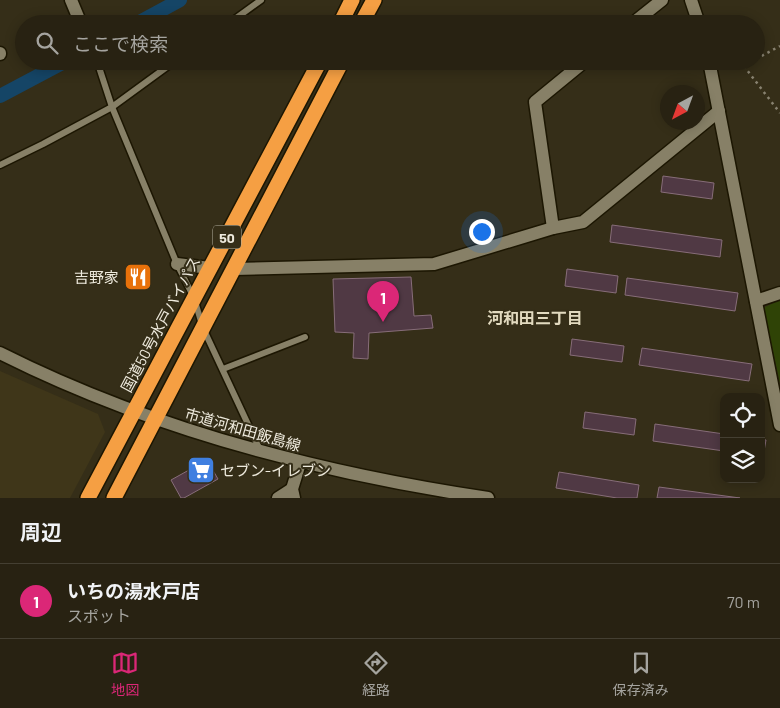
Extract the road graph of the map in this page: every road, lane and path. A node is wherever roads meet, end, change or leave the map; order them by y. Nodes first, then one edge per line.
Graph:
1 (71, 0) edge
2 (261, 0) edge
3 (352, 0) edge
4 (374, 0) edge
5 (662, 0) edge
6 (691, 0) edge
7 (77, 15) edge
8 (240, 15) edge
9 (344, 15) edge
10 (366, 15) edge
11 (643, 15) edge
12 (696, 15) edge
13 (780, 46) edge
14 (765, 54) edge
15 (99, 70) edge
16 (163, 70) edge
17 (315, 70) edge
18 (337, 70) edge
19 (574, 70) edge
20 (711, 70) edge
21 (748, 70) edge
22 (112, 107) junction
23 (719, 111) junction
24 (780, 113) edge
25 (0, 165) edge
26 (553, 228) junction
27 (177, 264) junction
28 (210, 268) junction
29 (234, 269) junction
30 (780, 293) edge
31 (194, 298) junction
32 (756, 301) junction
33 (203, 328) junction
34 (305, 337) dead end
35 (0, 353) edge
36 (223, 369) junction
37 (133, 412) junction
38 (155, 419) junction
39 (780, 425) edge
40 (261, 452) junction
41 (300, 463) junction
42 (293, 493) edge
43 (451, 495) edge
44 (88, 498) edge
45 (114, 498) edge
46 (278, 498) edge
47 (488, 498) edge

1 - 7 street
2 - 8 lane
3 - 9 highway
4 - 10 highway
5 - 11 street
6 - 12 street
13 - 14 path
15 - 22 lane
16 - 22 lane
17 - 28 highway, 国道50号水戸バイパス / 50
18 - 29 highway, 50
19 - 26 street
20 - 23 street
21 - 24 path
22 - 25 lane
22 - 27 lane
23 - 26 street
23 - 32 street
26 - 29 street
27 - 28 street
27 - 31 lane
28 - 31 highway, 国道50号水戸バイパス / 50
29 - 33 highway, 50
30 - 32 street
31 - 33 lane
31 - 37 highway, 国道50号水戸バイパス / 50
32 - 39 street
33 - 36 lane
33 - 38 highway, 50
34 - 36 lane
35 - 37 street, 市道河和田飯島線
36 - 40 lane
37 - 38 street, 市道河和田飯島線
37 - 44 highway, 国道50号水戸バイパス / 50
38 - 40 street, 市道河和田飯島線
38 - 45 highway, 50
40 - 41 street, 市道河和田飯島線
41 - 42 street
41 - 43 street, 市道河和田飯島線
42 - 46 street
43 - 47 street, 市道河和田飯島線

